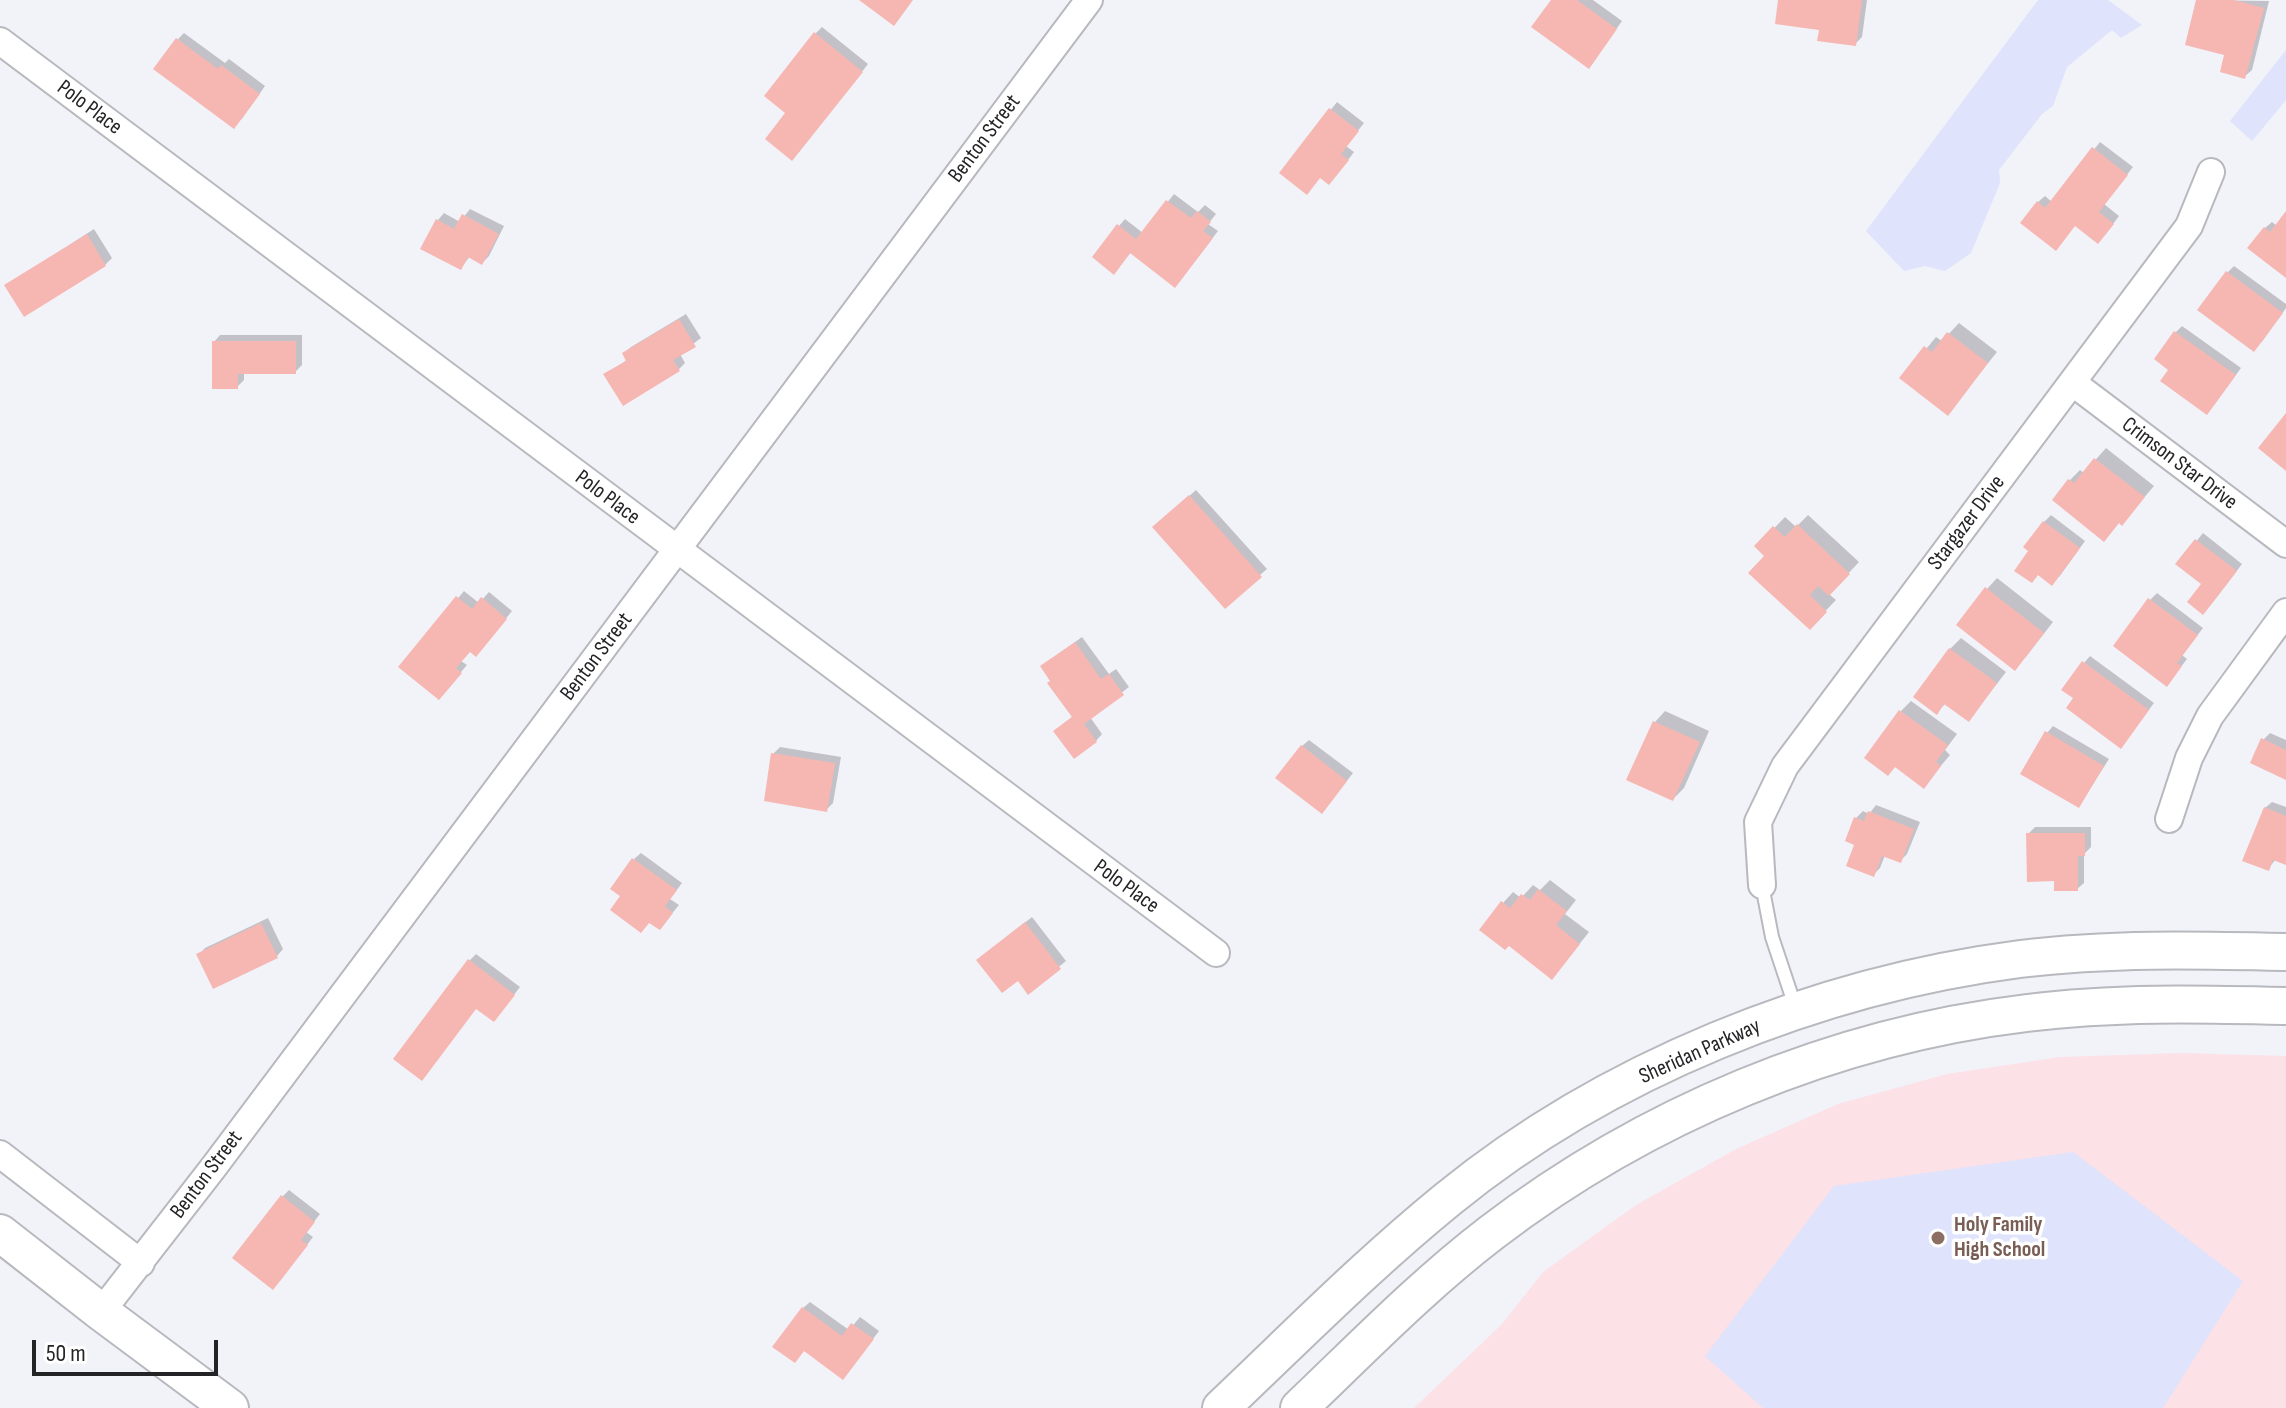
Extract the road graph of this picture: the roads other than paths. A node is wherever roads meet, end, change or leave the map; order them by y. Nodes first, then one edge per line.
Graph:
1 (1089, 0) edge
2 (0, 41) edge
3 (2211, 172) dead end
4 (2073, 383) junction
5 (2286, 544) edge
6 (677, 550) junction
7 (2286, 612) edge
8 (2169, 819) dead end
9 (1762, 885) joint
10 (2286, 952) edge
11 (1216, 953) dead end
12 (2286, 1006) edge
13 (1797, 1011) junction
14 (0, 1154) edge
15 (0, 1233) edge
16 (141, 1263) junction
17 (101, 1312) junction
18 (230, 1408) edge
19 (1221, 1408) edge
20 (1299, 1408) edge

1 - 6 street, Benton Street
2 - 6 street, Polo Place
3 - 4 street, Stargazer Drive
4 - 5 street, Crimson Star Drive
4 - 9 street, Stargazer Drive
6 - 11 street, Polo Place
6 - 16 street, Benton Street
7 - 8 street
9 - 13 lane
10 - 13 main road, Sheridan Parkway
12 - 20 main road
13 - 19 main road, Sheridan Parkway
14 - 16 street
15 - 17 main road
16 - 17 street, Benton Street
17 - 18 main road

